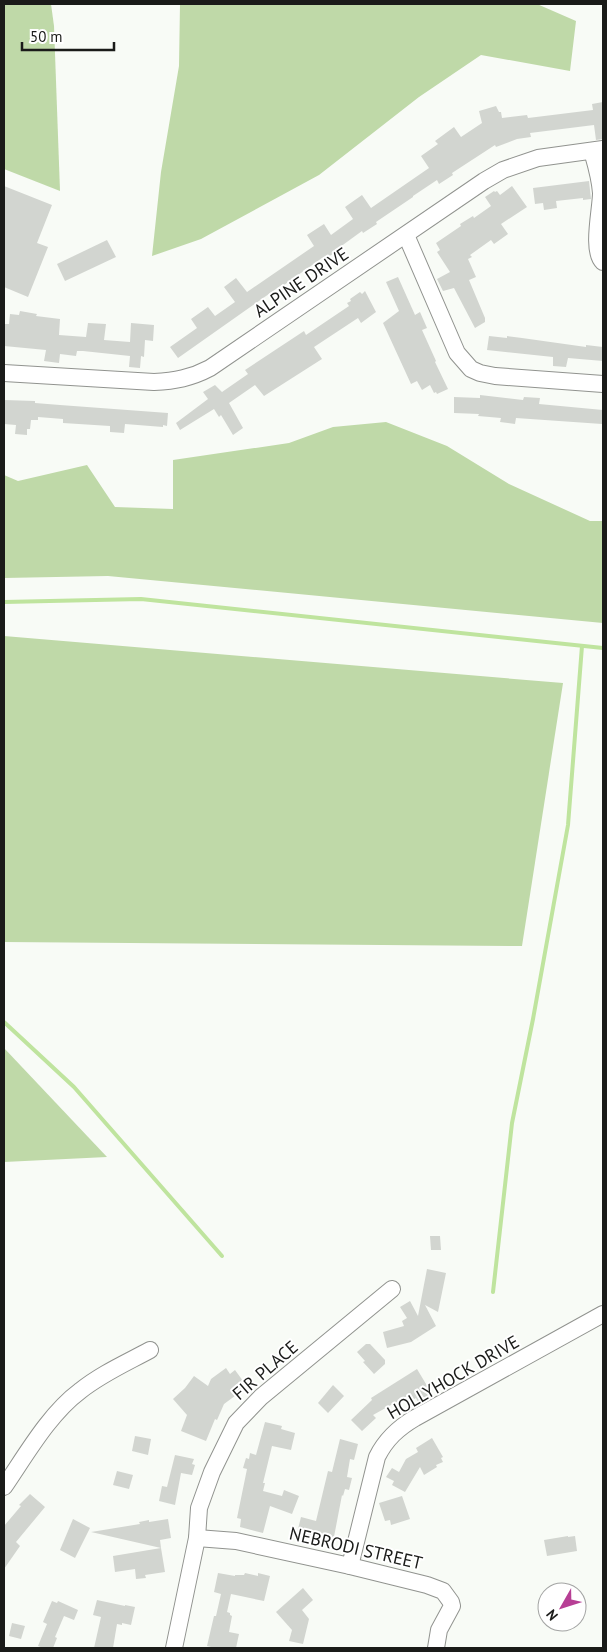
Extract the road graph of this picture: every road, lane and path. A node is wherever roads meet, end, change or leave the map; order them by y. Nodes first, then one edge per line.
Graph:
1 (597, 150) edge
2 (406, 235) junction
3 (603, 262) edge
4 (4, 373) edge
5 (603, 384) edge
6 (392, 1289) dead end
7 (603, 1314) edge
8 (150, 1350) dead end
9 (4, 1487) edge
10 (197, 1538) junction
11 (350, 1566) junction
12 (174, 1648) edge
13 (436, 1648) edge

1 - 2 street, ALPINE DRIVE
1 - 3 street
2 - 4 street, ALPINE DRIVE
2 - 5 street
6 - 10 street, FIR PLACE
7 - 11 street, HOLLYHOCK DRIVE
8 - 9 street
10 - 11 street, NEBRODI STREET
10 - 12 street, FIR PLACE
11 - 13 street, NEBRODI STREET

